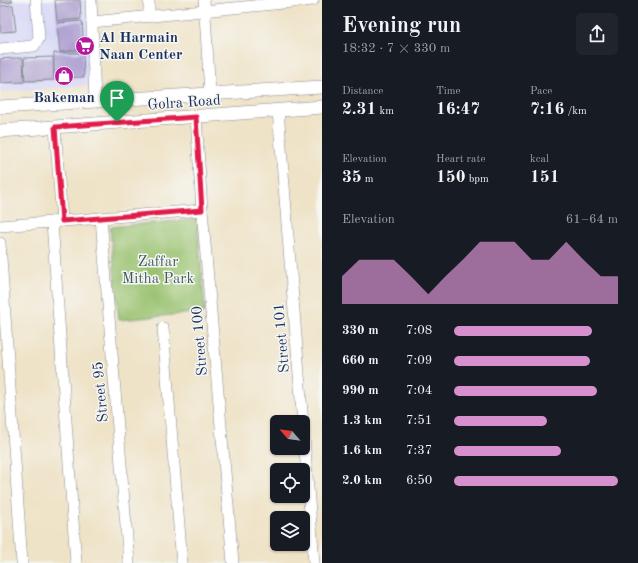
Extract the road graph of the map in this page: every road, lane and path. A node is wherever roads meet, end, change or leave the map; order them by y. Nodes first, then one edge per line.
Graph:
1 (36, 0) edge
2 (91, 0) edge
3 (149, 0) edge
4 (309, 0) edge
5 (313, 0) edge
6 (265, 2) edge
7 (205, 5) edge
8 (149, 16) junction
9 (92, 22) junction
10 (0, 49) edge
11 (322, 87) edge
12 (210, 93) junction
13 (116, 99) junction
14 (95, 101) junction
15 (0, 107) edge
16 (322, 107) edge
17 (278, 110) junction
18 (196, 117) junction
19 (117, 122) junction
20 (55, 127) junction
21 (0, 131) edge
22 (202, 210) junction
23 (101, 218) junction
24 (57, 221) junction
25 (0, 226) edge
26 (0, 243) edge
27 (163, 328) dead end
28 (22, 563) edge
29 (76, 563) edge
30 (129, 563) edge
31 (182, 563) edge
32 (234, 563) edge
33 (314, 563) edge

1 - 10 street
2 - 9 street
3 - 8 street
4 - 5 street
4 - 6 street
6 - 7 street
7 - 8 street
7 - 12 street
8 - 9 street
9 - 14 street
11 - 12 main road
12 - 13 main road
13 - 14 main road
13 - 19 main road
14 - 15 main road
16 - 17 main road, Golra Road
17 - 18 main road, Golra Road
17 - 33 street, Street 101
18 - 19 main road, Golra Road
18 - 22 street, Street 100
19 - 20 main road, Golra Road
20 - 21 main road, Golra Road
20 - 24 street
22 - 23 street
22 - 32 street, Street 100
23 - 24 street
23 - 30 street, Street 95
24 - 25 street
24 - 29 street
26 - 28 street
27 - 31 street

